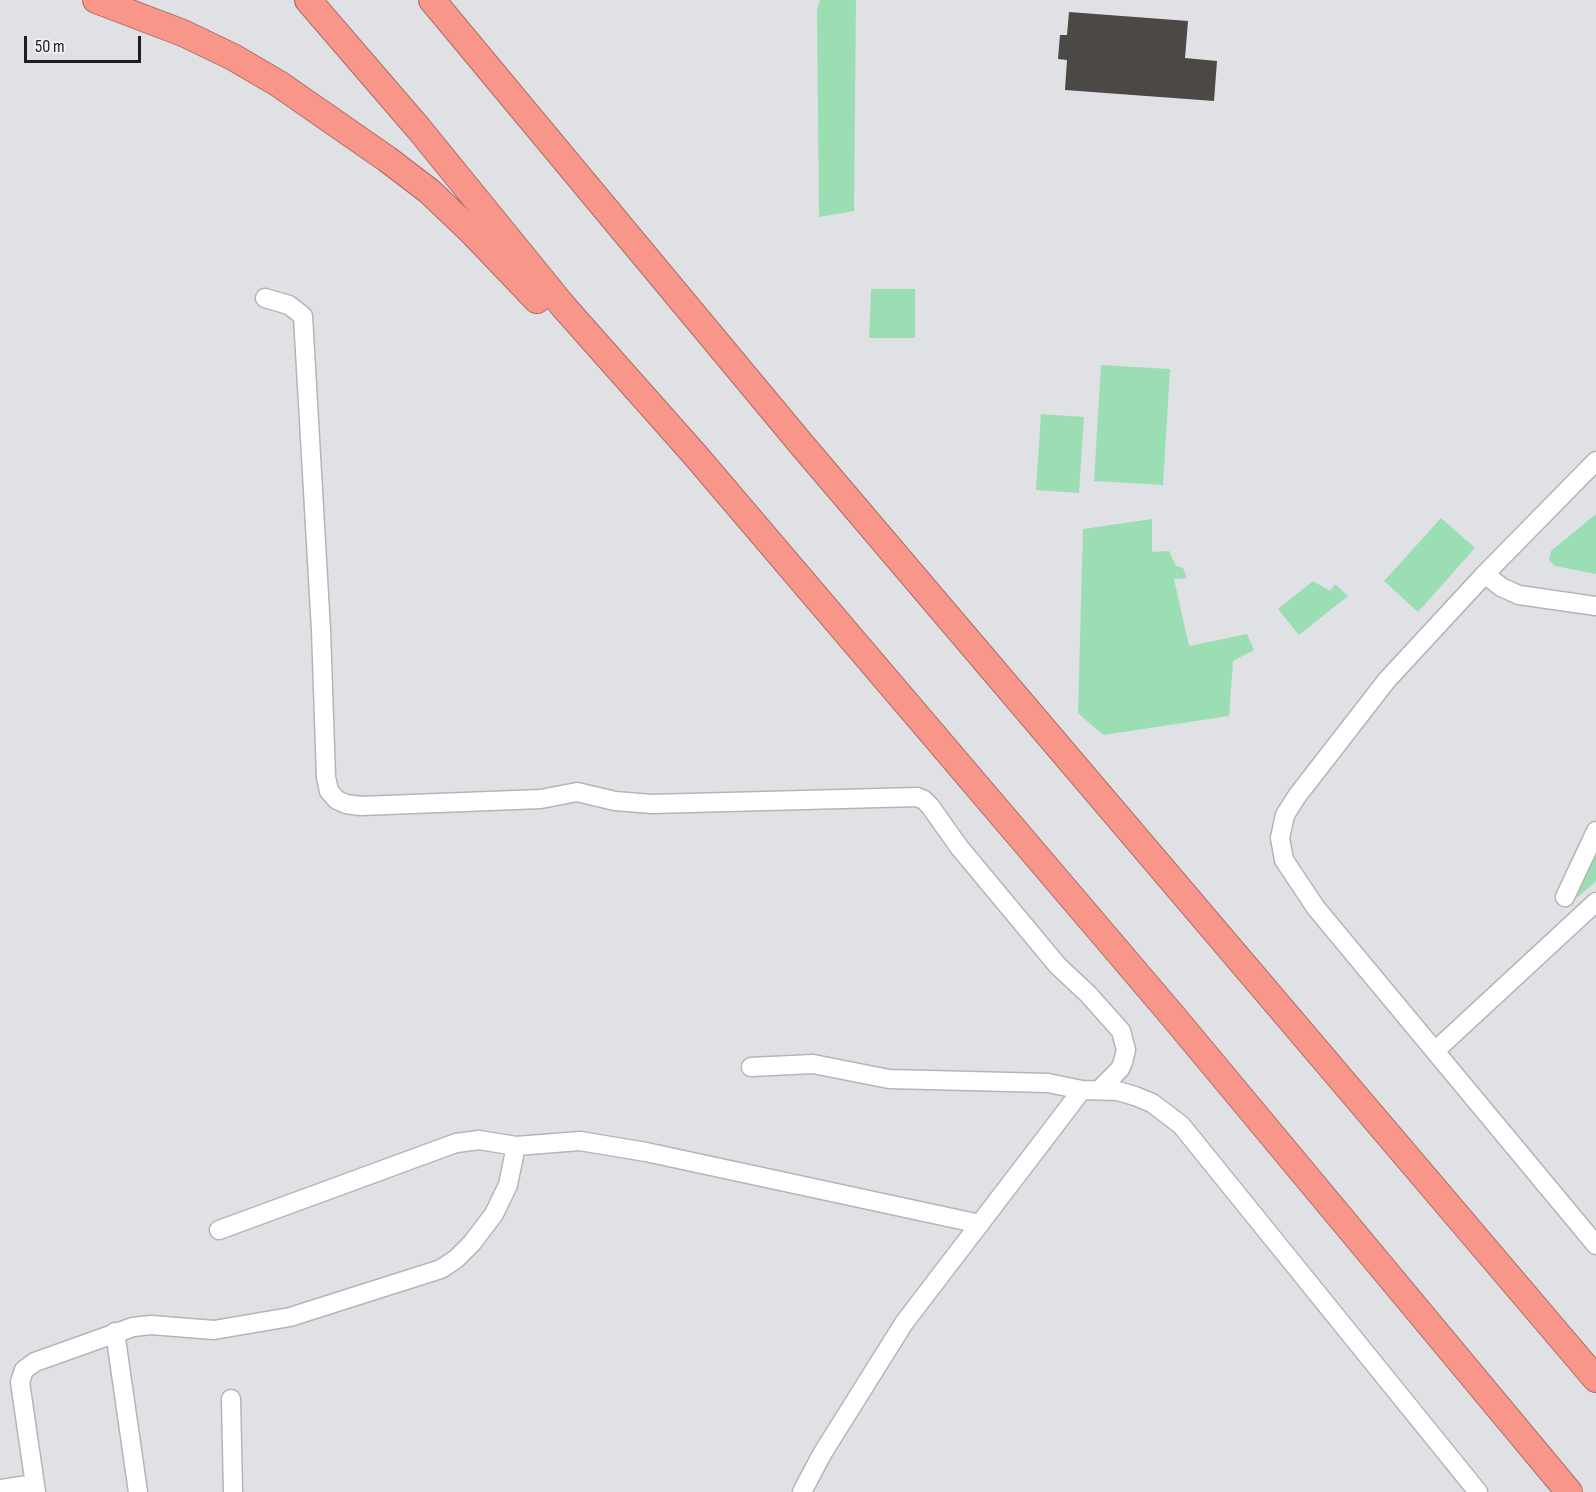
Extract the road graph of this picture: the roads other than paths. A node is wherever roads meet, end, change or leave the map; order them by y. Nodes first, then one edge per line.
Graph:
1 (96, 0) edge
2 (308, 0) edge
3 (432, 0) edge
4 (452, 0) edge
5 (505, 86) junction
6 (265, 298) dead end
7 (696, 456) junction
8 (1596, 461) edge
9 (1485, 574) junction
10 (1596, 606) edge
11 (1596, 831) edge
12 (1565, 897) dead end
13 (1596, 902) edge
14 (1434, 1051) junction
15 (751, 1067) dead end
16 (1091, 1090) junction
17 (516, 1146) junction
18 (980, 1224) junction
19 (219, 1230) dead end
20 (1596, 1245) edge
21 (115, 1332) junction
22 (1596, 1379) edge
23 (231, 1399) dead end
24 (35, 1488) edge
25 (0, 1489) edge
26 (138, 1492) edge
27 (233, 1492) edge
28 (802, 1492) edge
29 (1478, 1492) edge
30 (1569, 1492) edge

1 - 7 highway
2 - 7 highway
3 - 5 highway
4 - 5 highway
5 - 22 highway
6 - 16 street
7 - 30 highway
8 - 9 street
9 - 10 street
9 - 14 street
11 - 12 street
13 - 14 street
14 - 20 street
15 - 16 street
16 - 18 street
16 - 29 street
17 - 18 street
17 - 19 street
17 - 21 street
18 - 28 street
21 - 24 street
21 - 26 street
23 - 27 street
24 - 25 street

